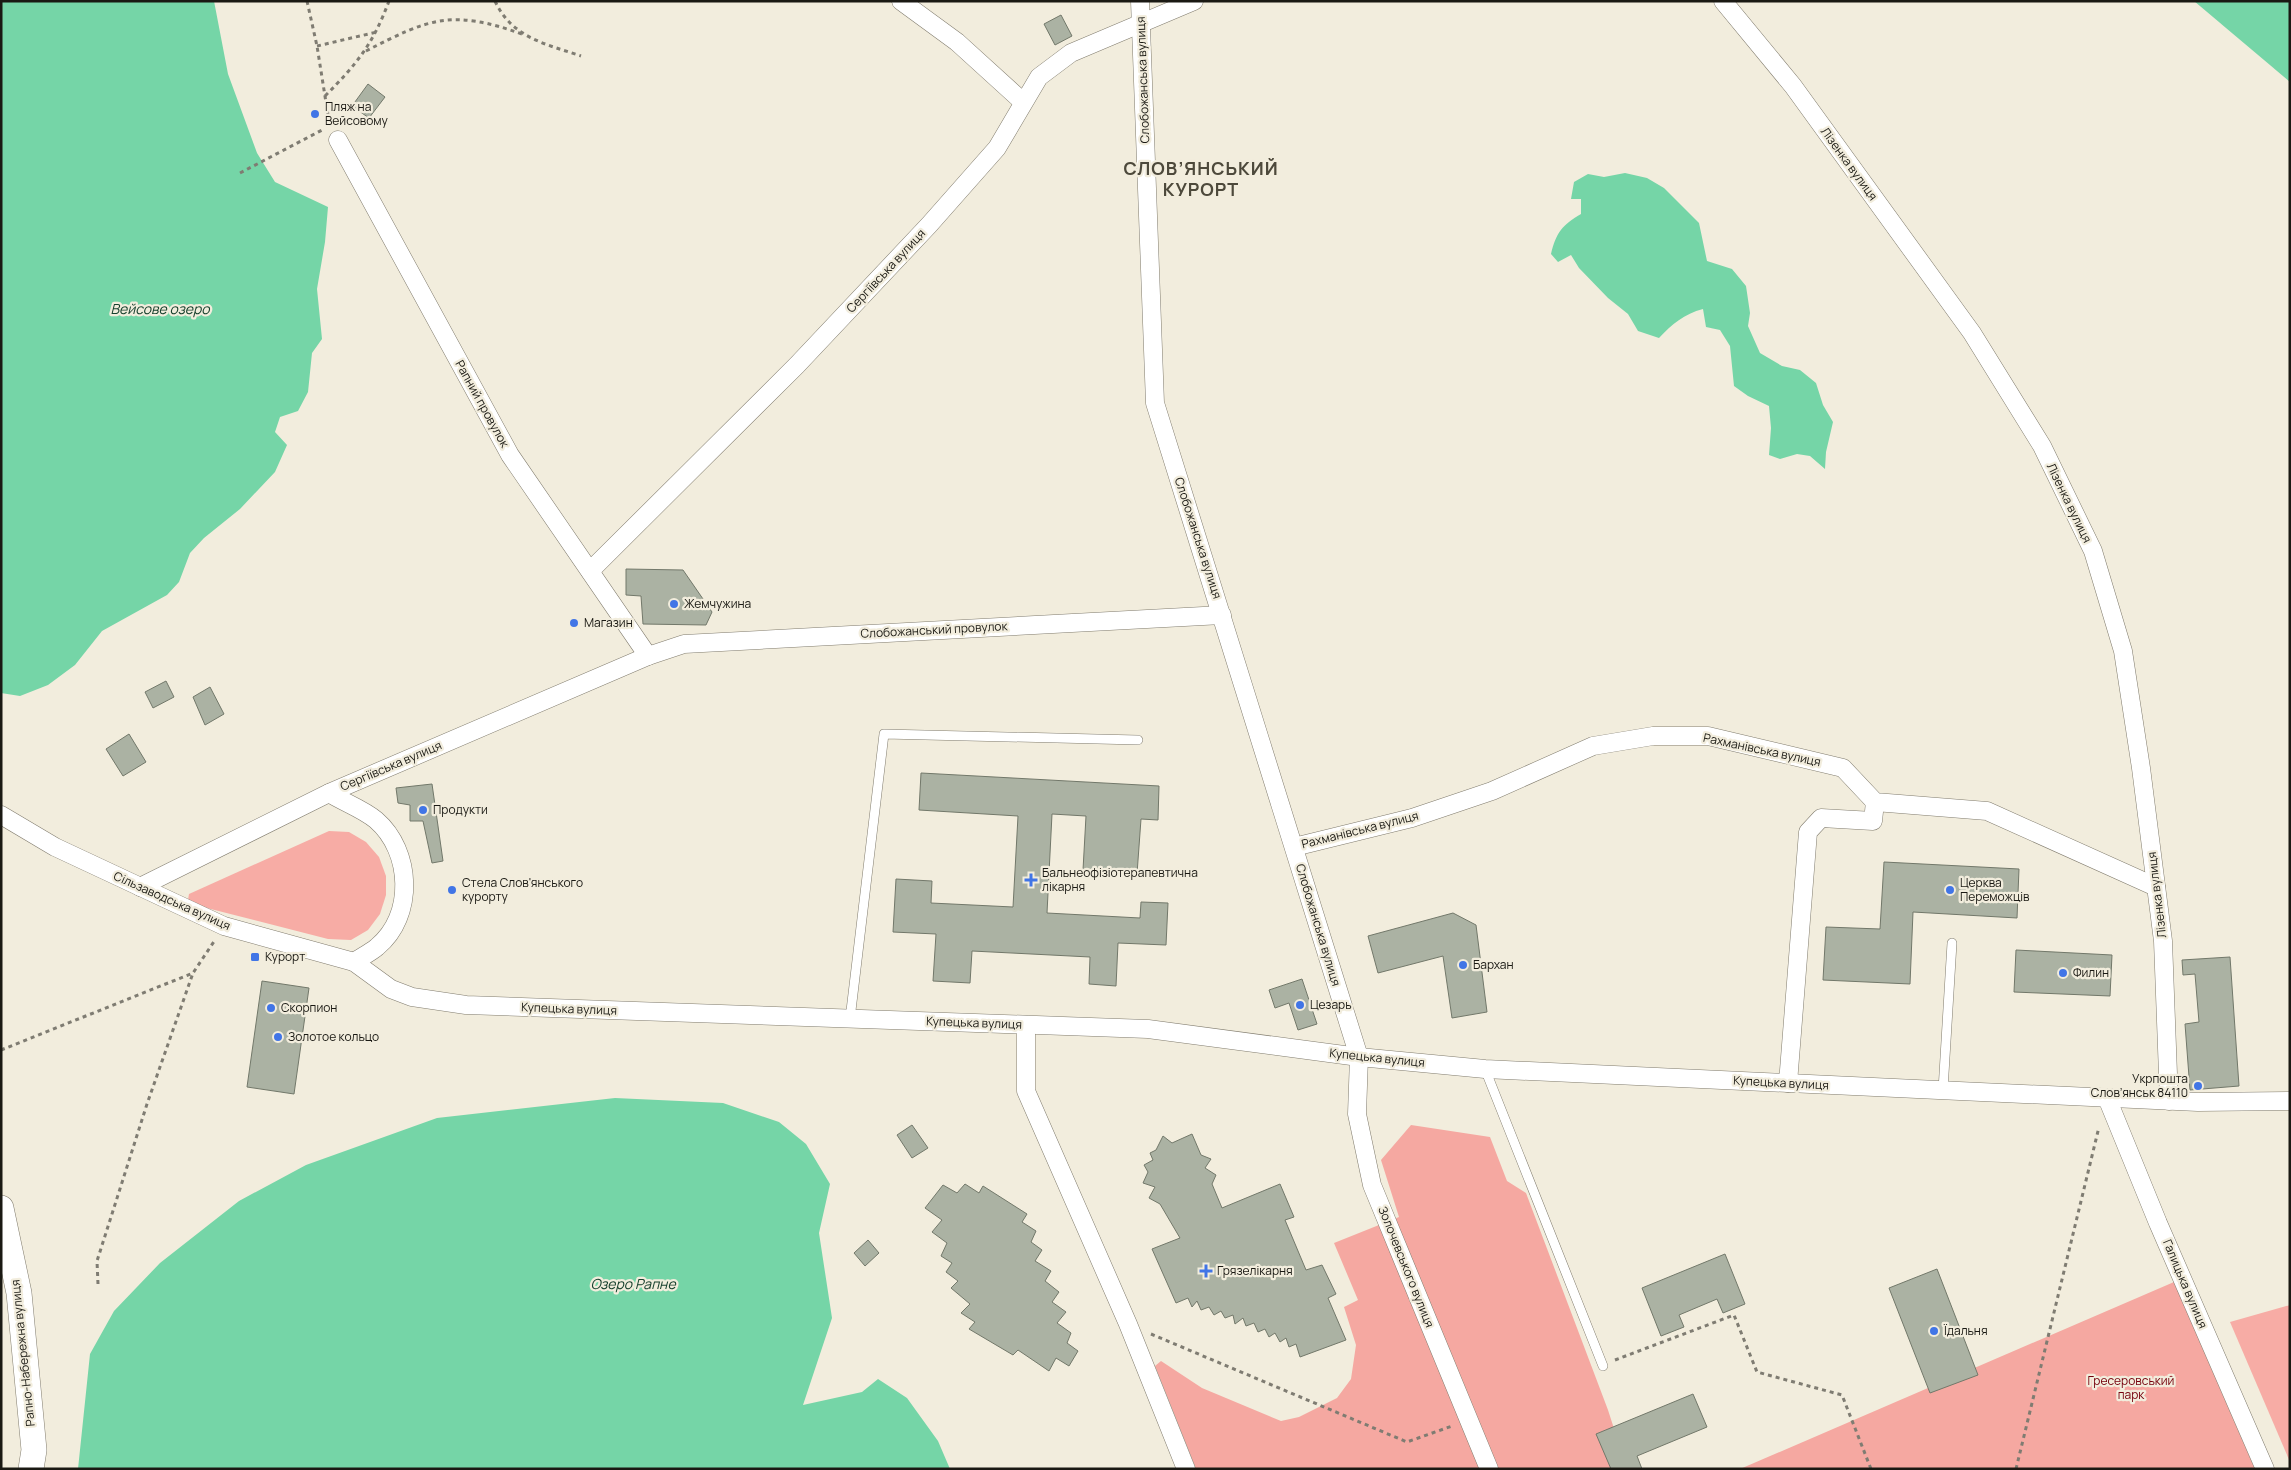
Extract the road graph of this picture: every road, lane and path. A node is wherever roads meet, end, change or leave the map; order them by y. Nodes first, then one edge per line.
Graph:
1 (307, 1) edge
2 (389, 1) edge
3 (496, 1) edge
4 (901, 1) edge
5 (1140, 1) edge
6 (1194, 1) edge
7 (1723, 1) edge
8 (1141, 22) junction
9 (377, 32) junction
10 (522, 34) junction
11 (317, 46) junction
12 (366, 51) junction
13 (581, 56) dead end
14 (325, 96) junction
15 (1023, 102) junction
16 (335, 132) junction
17 (240, 173) dead end
18 (590, 571) junction
19 (1222, 615) junction
20 (648, 656) junction
21 (1138, 740) dead end
22 (329, 793) junction
23 (1875, 802) junction
24 (1, 815) edge
25 (1294, 847) junction
26 (140, 887) junction
27 (2156, 887) junction
28 (224, 926) junction
29 (1952, 944) dead end
30 (354, 962) junction
31 (193, 973) junction
32 (850, 1019) junction
33 (1026, 1025) junction
34 (1, 1050) edge
35 (1358, 1057) junction
36 (1485, 1069) junction
37 (1788, 1083) junction
38 (1943, 1090) junction
39 (2107, 1098) junction
40 (2169, 1101) junction
41 (2290, 1102) edge
42 (1, 1208) edge
43 (98, 1284) dead end
44 (1128, 1324) junction
45 (1603, 1366) joint
46 (1470, 1420) junction
47 (31, 1469) edge
48 (1186, 1469) edge
49 (1490, 1469) edge
50 (1871, 1469) edge
51 (2016, 1469) edge
52 (2265, 1469) edge

1 - 11 path
2 - 9 path
3 - 10 path
4 - 15 street
5 - 8 street, Слобожанська вулиця
6 - 8 street, Сергіївська вулиця
7 - 27 street, Лізенка вулиця
8 - 15 street, Сергіївська вулиця
8 - 19 street, Слобожанська вулиця
9 - 11 path
9 - 12 path
10 - 12 path
10 - 13 path
11 - 14 path
12 - 14 path
14 - 16 path
15 - 18 street, Сергіївська вулиця
16 - 17 path
16 - 18 street, Рапний провулок
18 - 20 street, Рапний провулок
19 - 20 street, Слобожанський провулок
19 - 25 street, Слобожанська вулиця
20 - 22 street, Сергіївська вулиця
21 - 32 lane
22 - 26 street, Сергіївська вулиця
22 - 30 street
23 - 25 street, Рахманівська вулиця
23 - 27 street
23 - 37 street
24 - 26 street, Сільзаводська вулиця
25 - 35 street, Слобожанська вулиця
26 - 28 street, Сільзаводська вулиця
27 - 40 street, Лізенка вулиця
28 - 30 street, Сільзаводська вулиця
28 - 31 path
29 - 38 lane
30 - 32 street, Купецька вулиця
31 - 34 path
31 - 43 path
32 - 33 street, Купецька вулиця
33 - 35 street, Купецька вулиця
33 - 44 street
35 - 36 street, Купецька вулиця
35 - 46 street, Золочевського вулиця
36 - 37 street, Купецька вулиця
36 - 45 lane
37 - 38 street, Купецька вулиця
38 - 39 street, Купецька вулиця
39 - 40 street, Купецька вулиця
39 - 51 path
39 - 52 street, Галицька вулиця
40 - 41 street, Купецька вулиця
42 - 47 main road, Рапно-Набережна вулиця
44 - 46 path
44 - 48 street
45 - 50 path
46 - 49 street, Золочевського вулиця

